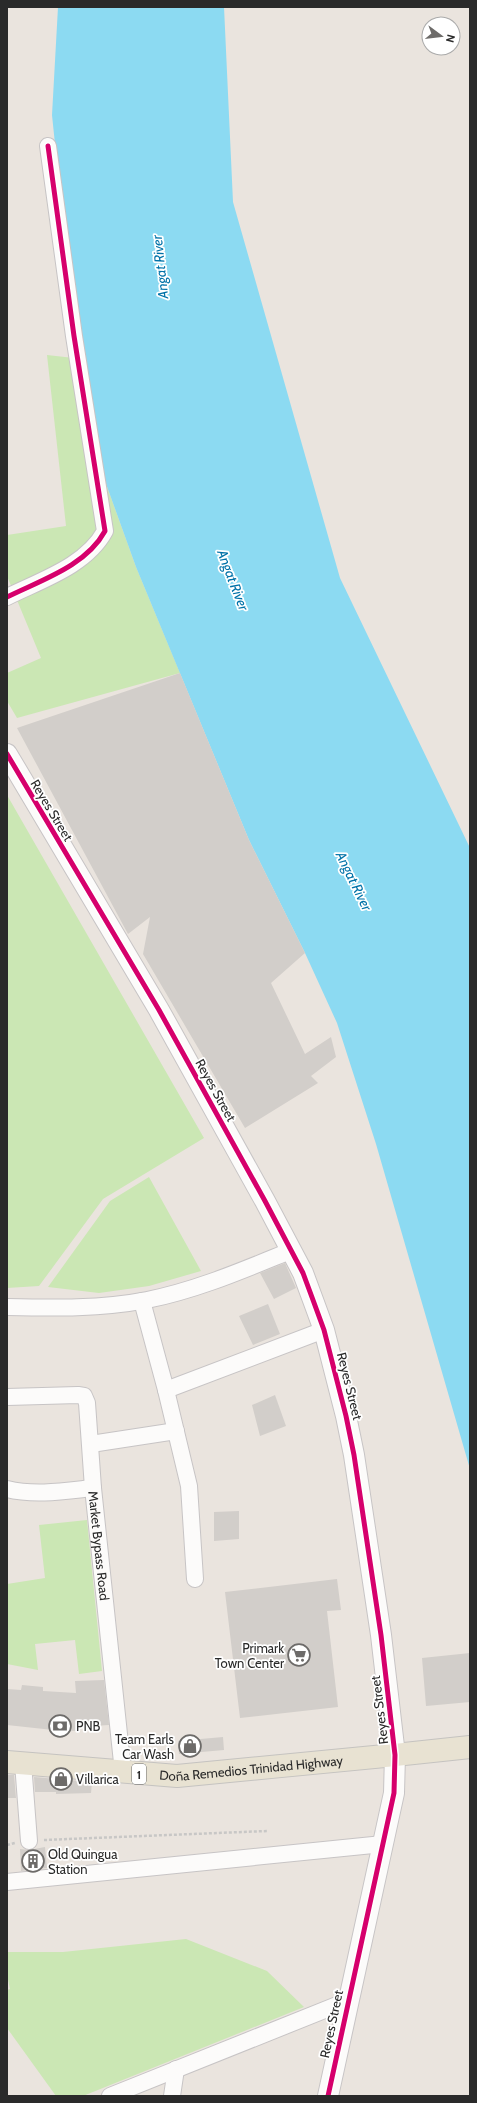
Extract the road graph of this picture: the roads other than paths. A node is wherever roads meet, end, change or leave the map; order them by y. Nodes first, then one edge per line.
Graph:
1 (48, 146) dead end
2 (7, 597) edge
3 (7, 754) edge
4 (290, 1250) junction
5 (142, 1301) junction
6 (7, 1307) edge
7 (324, 1330) junction
8 (166, 1390) junction
9 (7, 1397) edge
10 (176, 1432) junction
11 (91, 1444) junction
12 (93, 1488) junction
13 (7, 1489) edge
14 (195, 1579) dead end
15 (466, 1747) edge
16 (395, 1755) junction
17 (15, 1762) edge
18 (123, 1772) junction
19 (29, 1841) road end
20 (383, 1844) junction
21 (7, 1882) edge
22 (347, 2001) junction
23 (176, 2069) junction
24 (110, 2096) edge
25 (172, 2096) edge
26 (328, 2096) edge

1 - 2 street
3 - 4 street, Reyes Street
4 - 5 street
4 - 7 street, Reyes Street
5 - 6 street
5 - 8 street
7 - 8 street
7 - 16 street, Reyes Street
8 - 10 street
9 - 11 street, Market Bypass Road
10 - 11 street
10 - 14 street
11 - 12 street, Market Bypass Road
12 - 13 street
12 - 18 street, Market Bypass Road
15 - 16 main road, Doña Remedios Trinidad Highway / 1
16 - 18 main road, Doña Remedios Trinidad Highway / 1
16 - 20 street, Reyes Street
17 - 18 main road, Doña Remedios Trinidad Highway / 1
17 - 19 street
20 - 21 street
20 - 22 street, Reyes Street
22 - 23 street
22 - 26 street, Reyes Street
23 - 24 street
23 - 25 street

